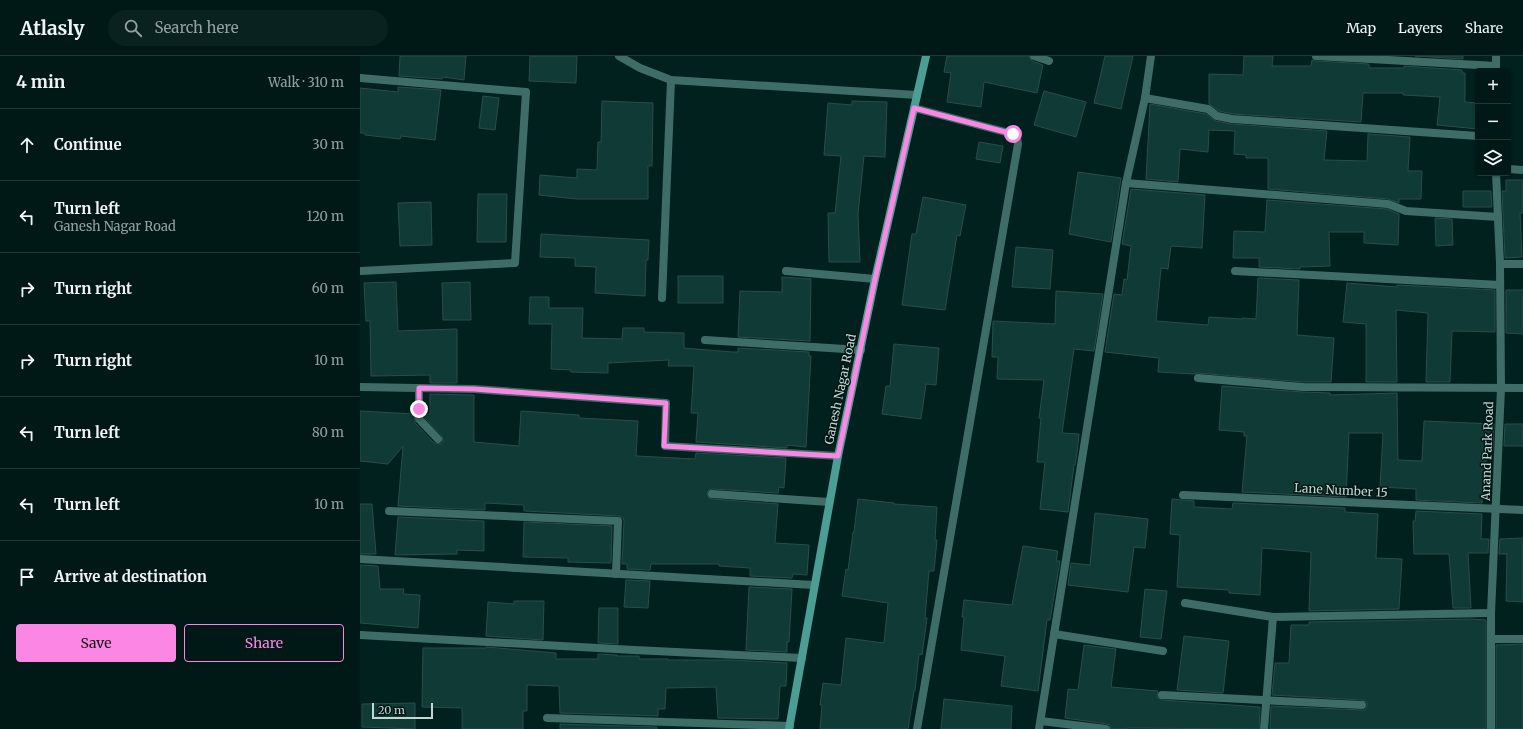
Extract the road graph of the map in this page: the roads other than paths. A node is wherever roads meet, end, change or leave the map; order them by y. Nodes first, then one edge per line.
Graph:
1 (619, 56) edge
2 (926, 56) edge
3 (1034, 56) edge
4 (1151, 56) edge
5 (1316, 56) edge
6 (1496, 56) edge
7 (1049, 61) dead end
8 (1482, 68) edge
9 (1496, 68) edge
10 (360, 78) edge
11 (671, 80) junction
12 (917, 95) junction
13 (1145, 98) junction
14 (914, 108) junction
15 (1475, 136) edge
16 (1511, 169) edge
17 (1523, 170) edge
18 (1496, 176) edge
19 (1126, 183) junction
20 (1498, 217) junction
21 (1500, 264) junction
22 (1523, 264) edge
23 (360, 271) edge
24 (786, 271) dead end
25 (1236, 271) dead end
26 (875, 279) junction
27 (1500, 285) junction
28 (662, 298) dead end
29 (705, 340) dead end
30 (861, 350) junction
31 (1198, 378) dead end
32 (360, 387) edge
33 (419, 388) junction
34 (1502, 388) junction
35 (1523, 388) edge
36 (438, 440) dead end
37 (838, 456) junction
38 (712, 494) dead end
39 (1183, 495) dead end
40 (829, 502) junction
41 (1497, 509) junction
42 (1523, 510) edge
43 (389, 511) dead end
44 (360, 559) edge
45 (616, 574) junction
46 (814, 585) junction
47 (1185, 603) dead end
48 (1491, 613) junction
49 (1273, 617) junction
50 (1054, 634) junction
51 (360, 635) edge
52 (1491, 639) junction
53 (1523, 639) edge
54 (1163, 651) dead end
55 (802, 658) junction
56 (1162, 695) dead end
57 (1266, 700) junction
58 (1362, 705) dead end
59 (547, 718) dead end
60 (1040, 725) edge
61 (790, 728) edge
62 (917, 729) edge
63 (1106, 729) edge
64 (1264, 729) edge
65 (1491, 729) edge

1 - 11 street
2 - 12 street, Ganesh Nagar Road
3 - 7 street
4 - 13 street
5 - 8 street
6 - 9 street
10 - 23 street
11 - 12 street
11 - 28 street
12 - 14 street, Ganesh Nagar Road
13 - 15 street
13 - 19 street
14 - 26 street, Ganesh Nagar Road
14 - 62 street
16 - 17 street
18 - 20 street, Anand Park Road
19 - 20 street
19 - 50 street
20 - 21 street, Anand Park Road
21 - 22 street
21 - 27 street, Anand Park Road
24 - 26 street
25 - 27 street
26 - 30 street, Ganesh Nagar Road
27 - 34 street, Anand Park Road
29 - 30 street
30 - 37 street, Ganesh Nagar Road
31 - 34 street
32 - 33 street
33 - 36 street
33 - 37 street
34 - 35 street
34 - 41 street, Anand Park Road
37 - 40 street, Ganesh Nagar Road
38 - 40 street
39 - 41 street, Lane Number 15
40 - 46 street, Ganesh Nagar Road
41 - 42 street, Lane Number 15
41 - 48 street, Anand Park Road
43 - 45 street
44 - 45 street
45 - 46 street
46 - 55 street, Ganesh Nagar Road
47 - 49 street
48 - 49 street
48 - 52 street, Anand Park Road
49 - 57 street
50 - 54 street
50 - 60 street
51 - 55 street
52 - 53 street
52 - 65 street, Anand Park Road
55 - 61 street, Ganesh Nagar Road
56 - 57 street
57 - 58 street
57 - 64 street
59 - 61 street
60 - 63 street

